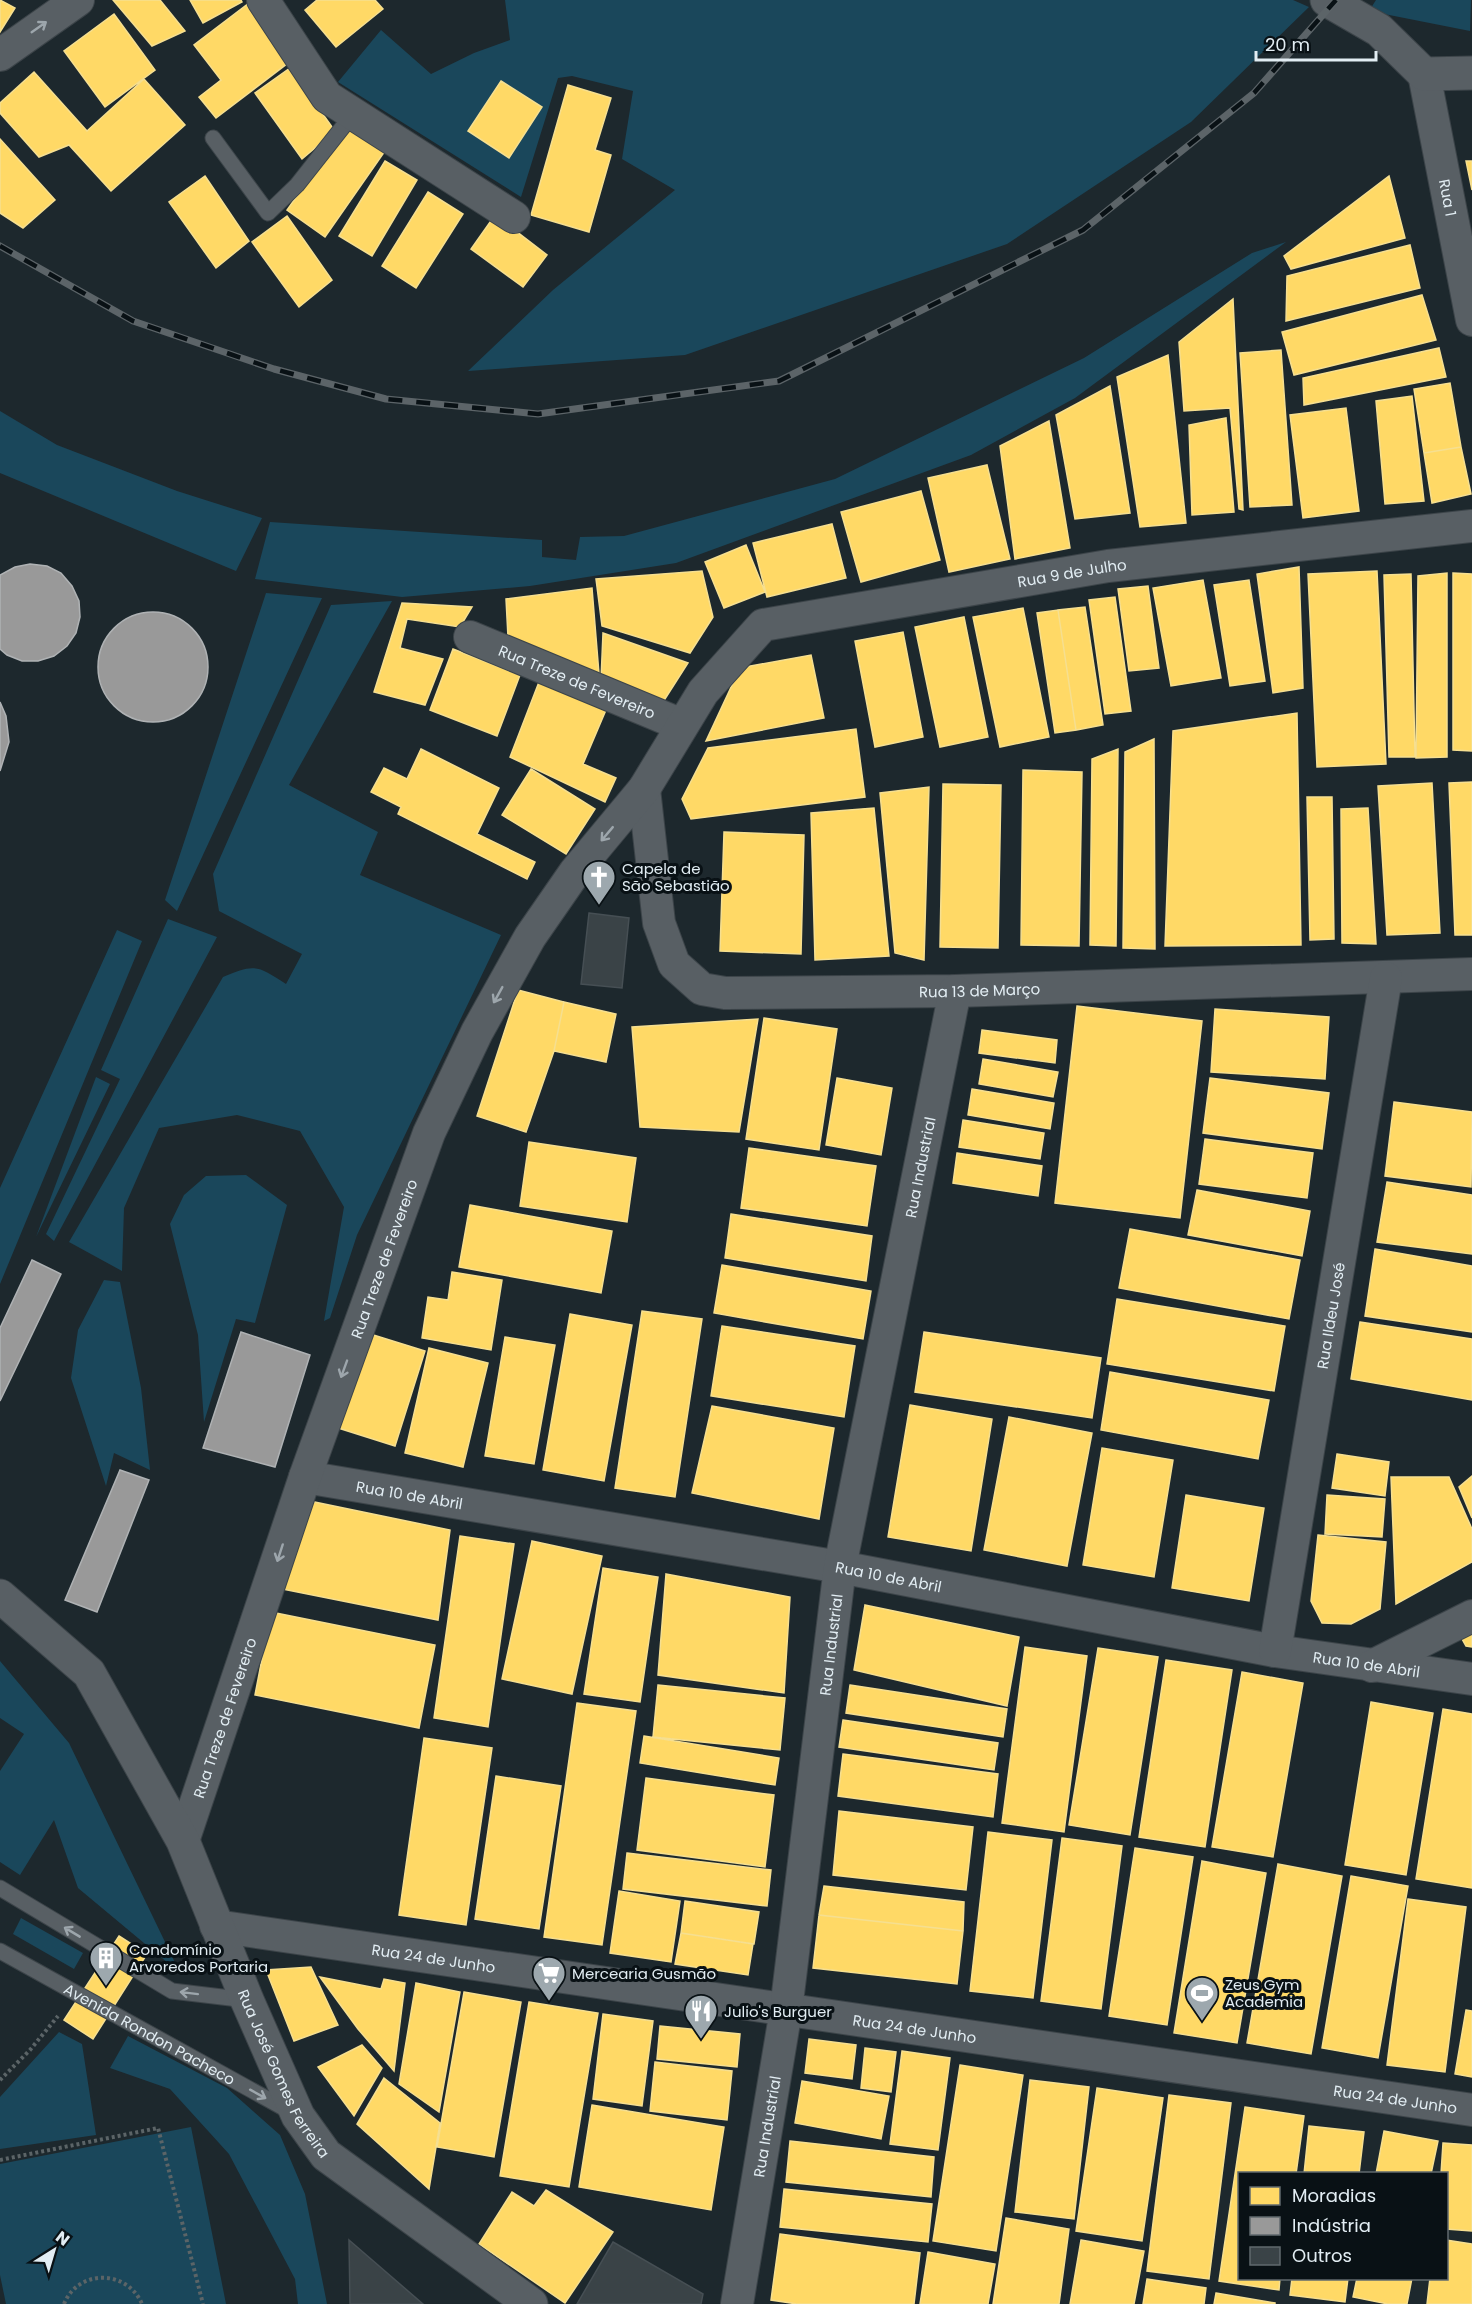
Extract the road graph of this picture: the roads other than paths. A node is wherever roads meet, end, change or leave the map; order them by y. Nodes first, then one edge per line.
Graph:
1 (78, 0) edge
2 (263, 0) edge
3 (1328, 0) edge
4 (0, 55) edge
5 (1472, 73) edge
6 (1424, 74) junction
7 (353, 114) junction
8 (213, 138) dead end
9 (514, 217) dead end
10 (1472, 320) edge
11 (1472, 526) edge
12 (470, 638) dead end
13 (703, 692) joint
14 (682, 725) junction
15 (644, 789) junction
16 (1472, 974) edge
17 (1386, 978) junction
18 (955, 991) junction
19 (305, 1477) junction
20 (840, 1567) junction
21 (0, 1596) edge
22 (1472, 1616) edge
23 (1275, 1651) junction
24 (1372, 1666) junction
25 (1472, 1679) edge
26 (183, 1841) junction
27 (0, 1888) edge
28 (216, 1926) junction
29 (0, 1951) edge
30 (247, 2000) junction
31 (786, 2010) junction
32 (1472, 2110) edge
33 (298, 2116) junction
34 (531, 2304) edge
35 (737, 2304) edge

4 -> 1 street
2 - 7 street
3 - 6 street
5 - 6 street
6 - 10 street, Rua 1
7 - 8 lane
7 - 9 street
11 - 13 street, Rua 9 de Julho
12 - 14 street, Rua Treze de Fevereiro
13 - 14 street, Rua Treze de Fevereiro
14 - 15 street, Rua Treze de Fevereiro
15 - 18 street, Rua 13 de Março
15 -> 19 street, Rua Treze de Fevereiro
16 - 17 street, Rua 13 de Março
17 - 18 street, Rua 13 de Março
17 - 23 street, Rua Ildeu José
18 - 20 street, Rua Industrial
19 - 20 street, Rua 10 de Abril
19 -> 26 street, Rua Treze de Fevereiro
20 - 23 street, Rua 10 de Abril
20 - 31 street, Rua Industrial
21 - 26 street, Rua José Gomes Ferreira
22 - 24 street
23 - 24 street, Rua 10 de Abril
24 - 25 street, Rua 10 de Abril
26 - 28 street, Rua José Gomes Ferreira
30 -> 27 lane
28 - 30 street, Rua José Gomes Ferreira
28 - 31 street, Rua 24 de Junho
29 -> 33 lane, Avenida Rondon Pacheco
30 - 33 street, Rua José Gomes Ferreira
31 - 32 street, Rua 24 de Junho
31 - 35 street, Rua Industrial
33 - 34 street, Rua José Gomes Ferreira

